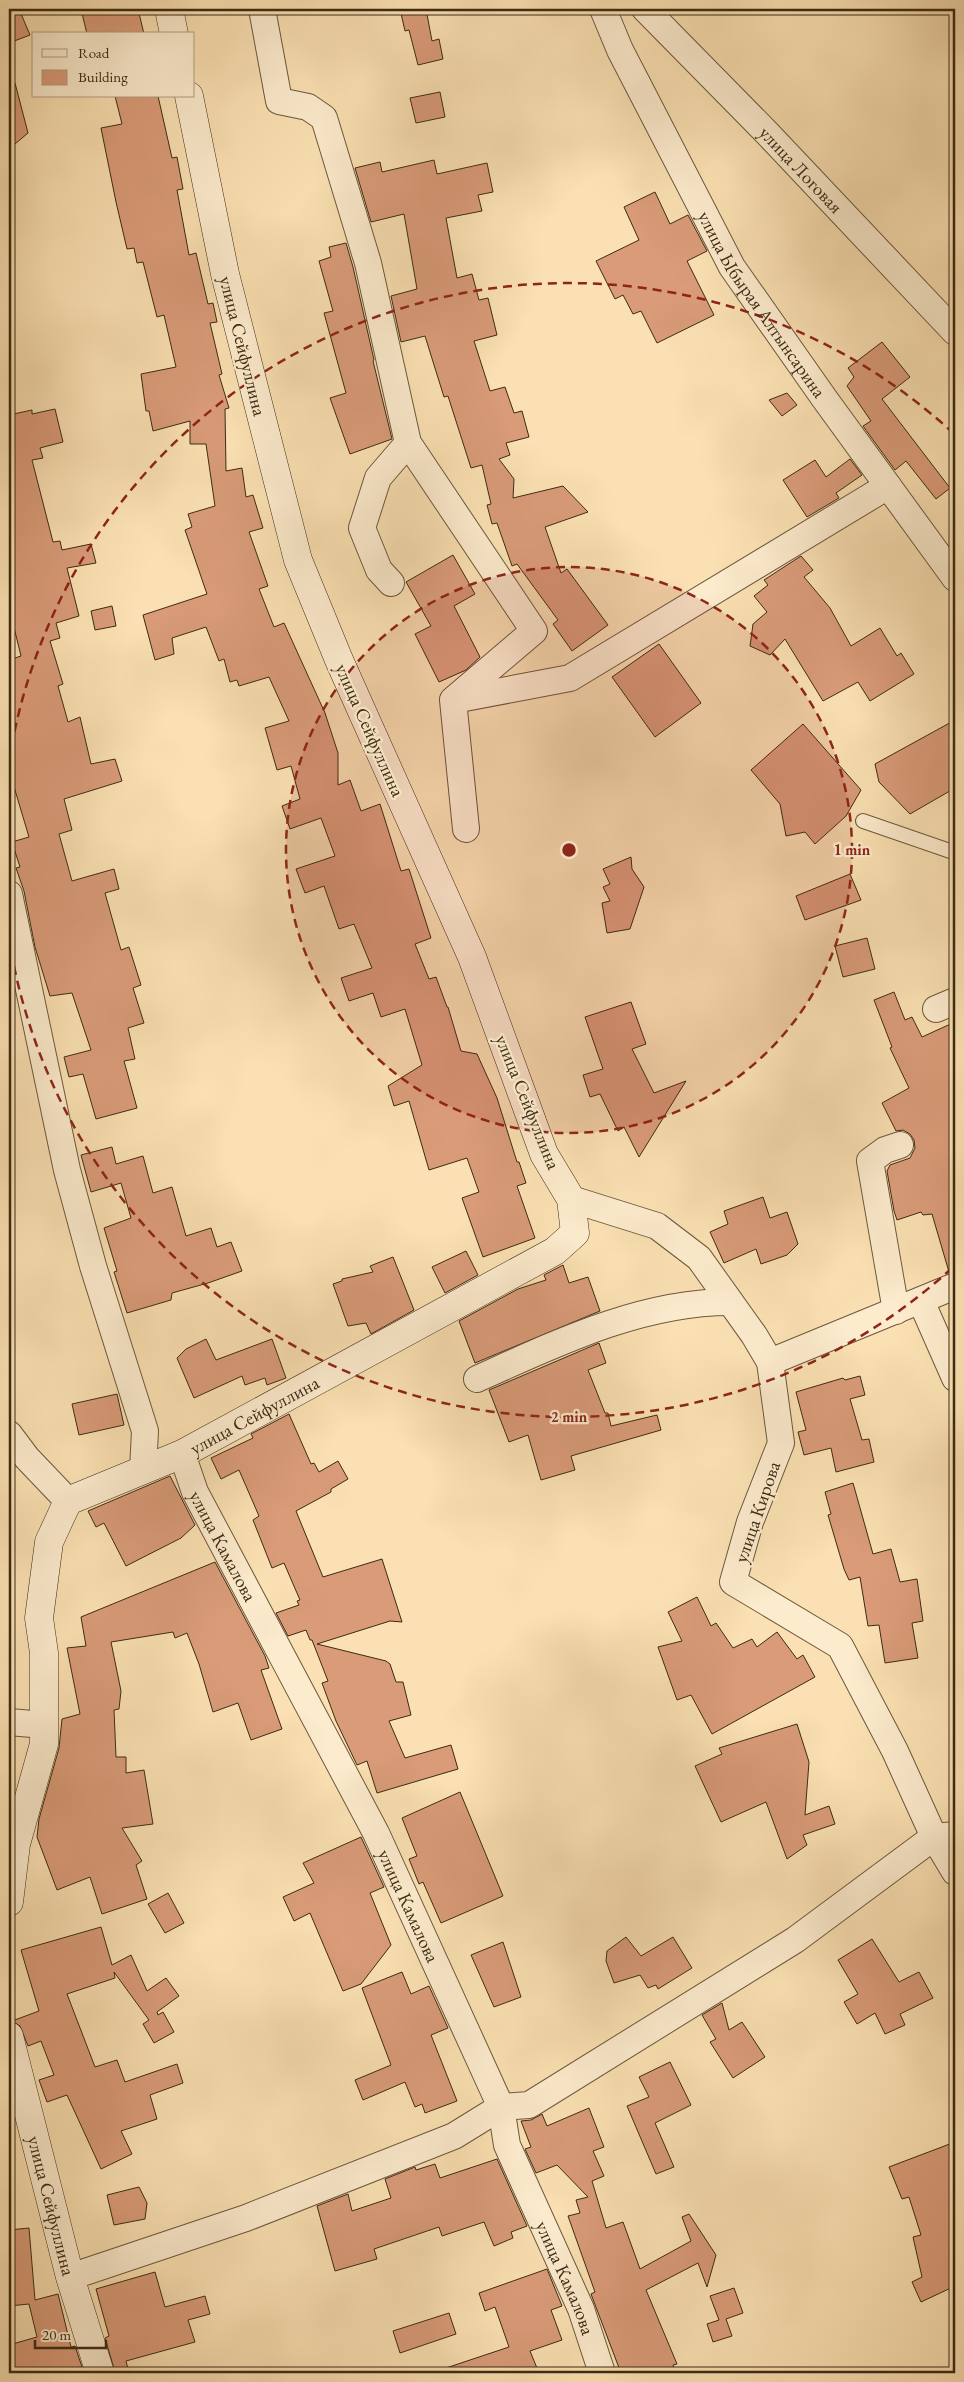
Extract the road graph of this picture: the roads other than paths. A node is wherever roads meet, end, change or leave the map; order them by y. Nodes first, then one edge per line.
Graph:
1 (168, 9) edge
2 (262, 9) edge
3 (604, 9) edge
4 (644, 9) edge
5 (174, 32) edge
6 (189, 98) edge
7 (955, 332) edge
8 (408, 443) junction
9 (888, 486) junction
10 (955, 578) edge
11 (391, 583) dead end
12 (453, 700) junction
13 (863, 820) dead end
14 (466, 829) dead end
15 (955, 850) edge
16 (9, 894) edge
17 (900, 1145) dead end
18 (571, 1199) junction
19 (955, 1286) edge
20 (921, 1301) junction
21 (730, 1302) junction
22 (896, 1311) junction
23 (770, 1362) junction
24 (955, 1378) edge
25 (477, 1379) dead end
26 (9, 1434) edge
27 (182, 1454) junction
28 (143, 1470) junction
29 (68, 1501) junction
30 (9, 1722) edge
31 (44, 1725) junction
32 (945, 1836) edge
33 (955, 1872) edge
34 (9, 1902) edge
35 (9, 2036) edge
36 (501, 2107) junction
37 (70, 2277) junction
38 (100, 2373) edge
39 (602, 2373) edge

1 - 5 street
2 - 8 street
3 - 9 street, улица Ыбырая Алтынсарина
4 - 7 street, улица Логовая
6 - 18 street, улица Сейфуллина
8 - 11 street
8 - 12 street
9 - 10 street, улица Ыбырая Алтынсарина
9 - 12 street
12 - 14 street
13 - 15 lane
16 - 28 street
17 - 22 street
18 - 21 street, улица Кирова
18 - 27 street, улица Сейфуллина
19 - 20 street
20 - 22 street
20 - 24 street
21 - 23 street, улица Кирова
21 - 25 street
22 - 23 street
23 - 32 street, улица Кирова
26 - 29 street
27 - 28 street, улица Сейфуллина
27 - 36 street, улица Камалова
28 - 29 street, улица Сейфуллина
29 - 31 street
30 - 31 street
31 - 34 street
32 - 33 street, улица Кирова
32 - 36 street
35 - 37 street, улица Сейфуллина
36 - 37 street
36 - 39 street, улица Камалова
37 - 38 street, улица Сейфуллина

